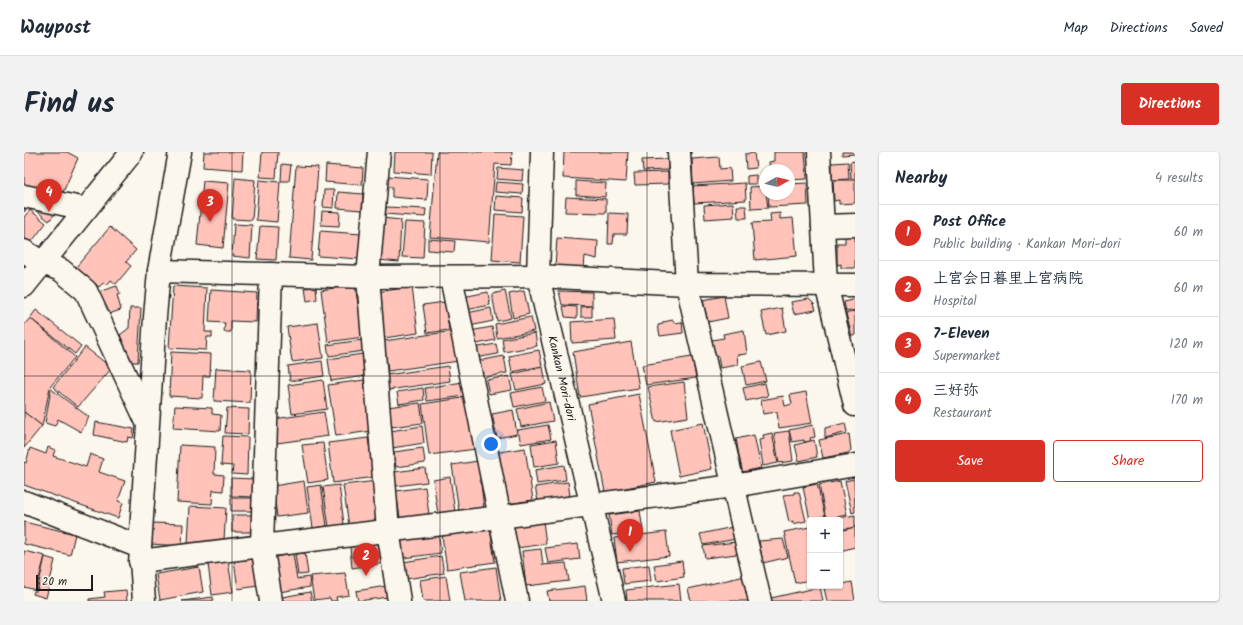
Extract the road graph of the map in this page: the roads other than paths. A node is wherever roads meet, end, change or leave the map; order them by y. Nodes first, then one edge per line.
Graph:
1 (132, 152) edge
2 (180, 152) edge
3 (379, 152) edge
4 (542, 152) edge
5 (679, 152) edge
6 (819, 152) edge
7 (24, 196) edge
8 (86, 209) junction
9 (855, 225) edge
10 (823, 226) junction
11 (24, 251) edge
12 (43, 263) junction
13 (159, 271) junction
14 (271, 274) junction
15 (538, 276) junction
16 (368, 277) junction
17 (451, 277) junction
18 (687, 284) junction
19 (826, 284) junction
20 (855, 285) edge
21 (24, 286) edge
22 (855, 405) edge
23 (147, 423) junction
24 (855, 465) edge
25 (733, 486) junction
26 (24, 502) edge
27 (592, 505) junction
28 (500, 518) junction
29 (388, 530) junction
30 (262, 545) junction
31 (140, 554) junction
32 (144, 601) edge
33 (271, 601) edge
34 (399, 601) edge
35 (517, 601) edge
36 (614, 601) edge
37 (760, 601) edge

1 - 8 street
2 - 13 street
3 - 16 street
4 - 15 street, Kankan Mori-dori
5 - 18 street
6 - 10 street
7 - 8 street
8 - 12 street
9 - 10 street
10 - 19 street
11 - 12 street
12 - 21 street
12 - 23 street
13 - 14 street
13 - 23 street
14 - 16 street
14 - 30 street
15 - 17 street
15 - 18 street
15 - 27 street, Kankan Mori-dori
16 - 17 street
16 - 29 street
17 - 28 street
18 - 19 street
18 - 25 street
19 - 20 street
19 - 22 street
23 - 31 street
24 - 25 street
25 - 27 street
25 - 37 street
26 - 31 street
27 - 28 street
27 - 36 street, Kankan Mori-dori
28 - 29 street
28 - 35 street
29 - 30 street
29 - 34 street
30 - 31 street
30 - 33 street
31 - 32 street

